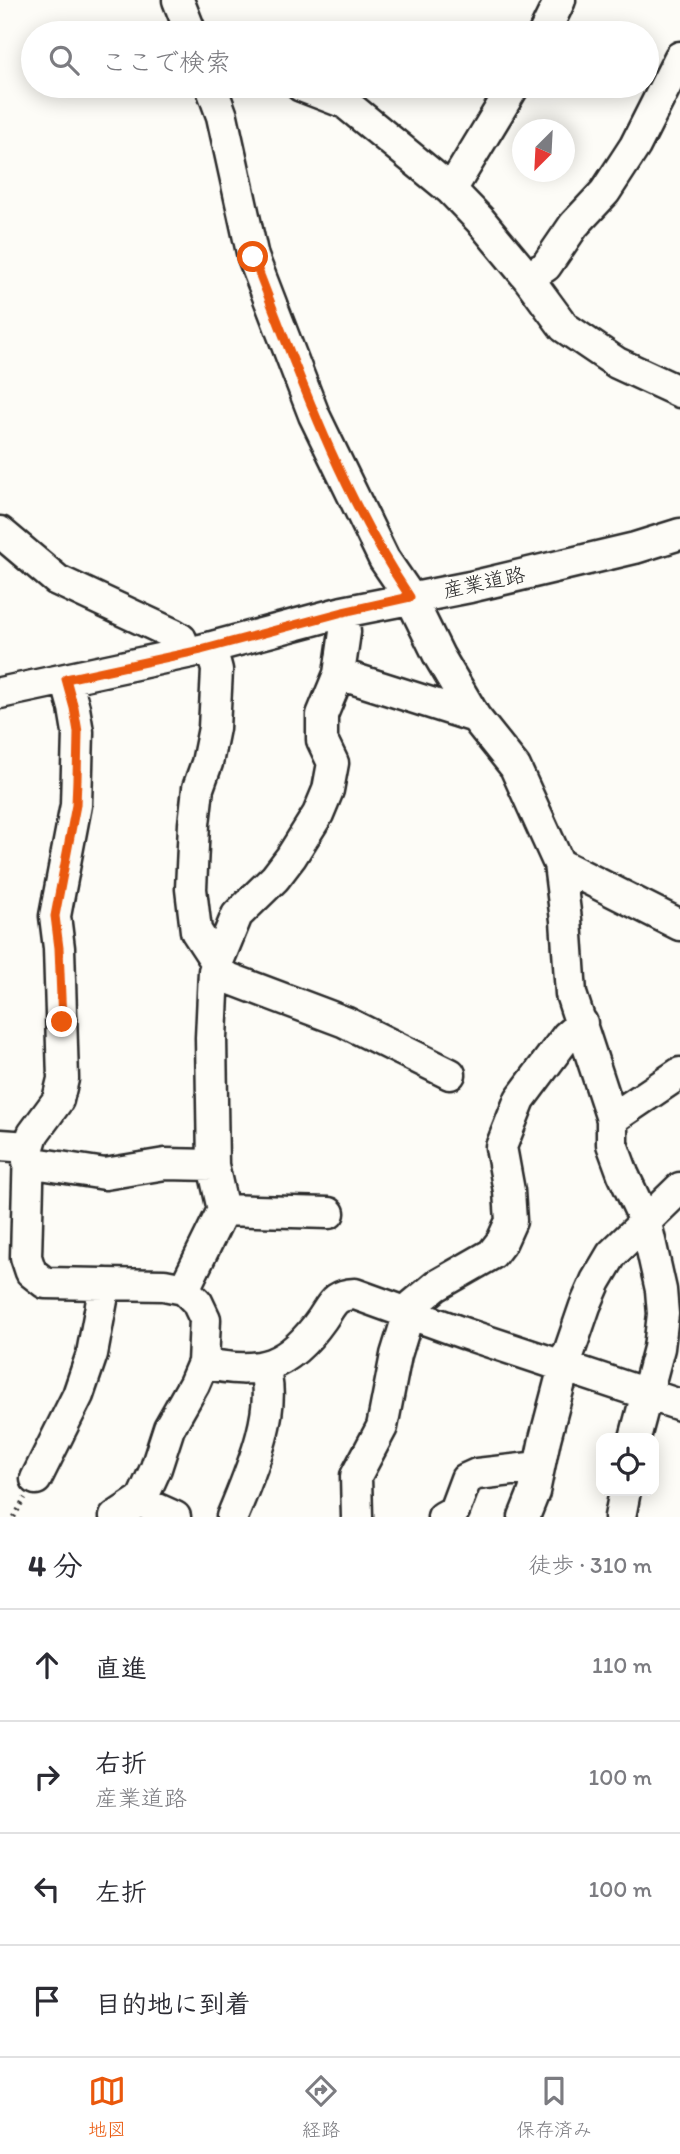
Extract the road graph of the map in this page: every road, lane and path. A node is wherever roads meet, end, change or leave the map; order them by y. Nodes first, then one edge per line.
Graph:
1 (178, 0) edge
2 (560, 0) edge
3 (186, 21) edge
4 (550, 21) edge
5 (680, 57) edge
6 (215, 98) edge
7 (332, 98) edge
8 (507, 98) edge
9 (451, 190) junction
10 (528, 278) junction
11 (680, 391) edge
12 (0, 532) edge
13 (680, 534) edge
14 (410, 597) junction
15 (343, 612) junction
16 (199, 650) junction
17 (339, 674) junction
18 (66, 679) junction
19 (0, 693) edge
20 (475, 717) junction
21 (559, 864) junction
22 (680, 925) edge
23 (215, 970) junction
24 (582, 1023) junction
25 (680, 1073) edge
26 (450, 1074) dead end
27 (612, 1119) junction
28 (19, 1152) edge
29 (213, 1165) junction
30 (680, 1188) edge
31 (223, 1210) junction
32 (329, 1213) dead end
33 (646, 1223) junction
34 (105, 1284) junction
35 (184, 1289) junction
36 (409, 1313) junction
37 (203, 1363) junction
38 (263, 1367) junction
39 (564, 1367) junction
40 (647, 1395) junction
41 (680, 1405) edge
42 (636, 1433) edge
43 (539, 1467) junction
44 (36, 1479) dead end
45 (624, 1496) edge
46 (142, 1499) junction
47 (115, 1517) edge
48 (175, 1517) edge
49 (232, 1517) edge
50 (357, 1517) edge
51 (443, 1517) edge
52 (524, 1517) edge
53 (620, 1517) edge

1 - 3 street
2 - 4 street
5 - 10 street
6 - 14 street
7 - 9 street
8 - 9 street
9 - 10 street
10 - 11 street
12 - 16 street
13 - 14 street, 産業道路
14 - 15 street, 産業道路
14 - 20 street
15 - 16 street, 産業道路
15 - 17 street
16 - 18 street, 産業道路
16 - 23 street
17 - 20 street
17 - 23 street
18 - 19 street, 産業道路
18 - 28 street
20 - 21 street
21 - 22 street
21 - 24 street
23 - 26 street
23 - 29 street
24 - 27 street
24 - 36 street
25 - 27 street
27 - 33 street
28 - 29 street
28 - 34 street
29 - 31 street
30 - 33 street
31 - 32 street
31 - 35 street
33 - 39 street
33 - 40 street
34 - 35 street
34 - 44 street
35 - 37 street
36 - 38 street
36 - 39 street
36 - 50 street
37 - 38 street
37 - 46 street
38 - 49 street
39 - 40 street
39 - 43 street
40 - 41 street
40 - 42 street
43 - 51 street
43 - 52 street
45 - 53 street
46 - 47 street
46 - 48 street

